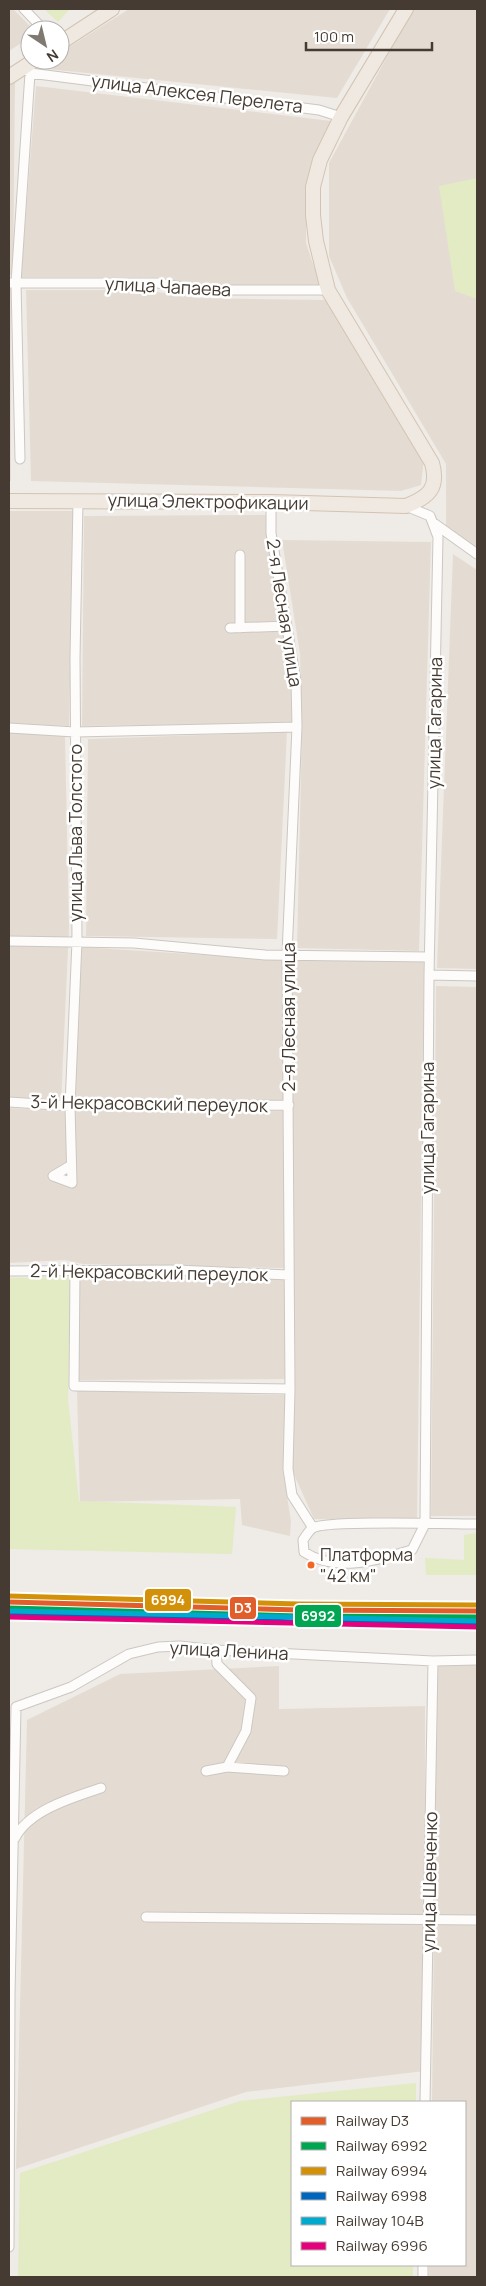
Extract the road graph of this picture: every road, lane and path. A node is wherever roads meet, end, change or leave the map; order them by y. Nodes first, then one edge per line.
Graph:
1 (24, 9) edge
2 (112, 9) edge
3 (406, 9) edge
4 (34, 20) edge
5 (70, 36) edge
6 (23, 70) edge
7 (29, 70) edge
8 (49, 70) edge
9 (9, 77) edge
10 (342, 117) junction
11 (12, 283) edge
12 (328, 290) junction
13 (20, 459) dead end
14 (9, 501) edge
15 (78, 501) junction
16 (271, 502) junction
17 (406, 506) junction
18 (435, 524) junction
19 (477, 554) edge
20 (240, 555) dead end
21 (286, 626) junction
22 (230, 628) dead end
23 (240, 628) junction
24 (297, 727) junction
25 (9, 728) edge
26 (76, 732) junction
27 (9, 941) edge
28 (77, 941) junction
29 (287, 954) junction
30 (430, 957) junction
31 (429, 974) junction
32 (477, 976) edge
33 (9, 1102) edge
34 (289, 1105) junction
35 (70, 1106) junction
36 (70, 1166) dead end
37 (75, 1270) junction
38 (9, 1271) edge
39 (289, 1275) junction
40 (290, 1389) junction
41 (424, 1524) junction
42 (477, 1524) edge
43 (313, 1528) junction
44 (216, 1650) junction
45 (477, 1660) edge
46 (433, 1662) junction
47 (12, 1705) edge
48 (227, 1767) junction
49 (206, 1771) dead end
50 (284, 1771) dead end
51 (101, 1788) dead end
52 (11, 1840) edge
53 (146, 1917) dead end
54 (429, 1920) junction
55 (477, 1920) edge
56 (9, 1995) edge
57 (425, 2101) edge
58 (9, 2202) edge
59 (9, 2247) edge

1 - 4 street
2 - 5 main road
3 - 10 main road
6 - 9 main road
7 - 11 street
8 - 10 street, улица Алексея Перелета
10 - 12 main road
11 - 12 street, улица Чапаева
11 - 13 street
12 - 17 main road
14 - 15 main road, улица Электрофикации
15 - 16 main road, улица Электрофикации
15 - 26 street, улица Льва Толстого
16 - 17 main road, улица Электрофикации
16 - 21 street, 2-я Лесная улица
17 - 18 street
18 - 19 street
18 - 30 street, улица Гагарина
20 - 23 street
21 - 23 street
21 - 24 street, 2-я Лесная улица
22 - 23 street
24 - 26 street
24 - 29 street, 2-я Лесная улица
25 - 26 street
26 - 28 street, улица Льва Толстого
27 - 28 street
28 - 29 street
28 - 35 street, улица Льва Толстого
29 - 30 street
29 - 34 street, 2-я Лесная улица
30 - 31 street, улица Гагарина
31 - 32 street
31 - 41 street, улица Гагарина
33 - 35 street, 3-й Некрасовский переулок
34 - 35 street, 3-й Некрасовский переулок
34 - 39 street, 2-я Лесная улица
35 - 36 street, улица Льва Толстого
37 - 38 street, 2-й Некрасовский переулок
37 - 39 street, 2-й Некрасовский переулок
37 - 40 street
39 - 40 street, 2-я Лесная улица
40 - 43 street, 2-я Лесная улица
41 - 42 street
41 - 43 street
41 - 43 street
44 - 46 street, улица Ленина
44 - 47 street, улица Ленина
44 - 48 street
45 - 46 street, улица Ленина
46 - 54 street, улица Шевченко
47 - 52 street
48 - 49 street
48 - 50 street
51 - 52 street
52 - 56 street
53 - 54 street
54 - 55 street
54 - 57 street, улица Шевченко
56 - 58 street
58 - 59 street

